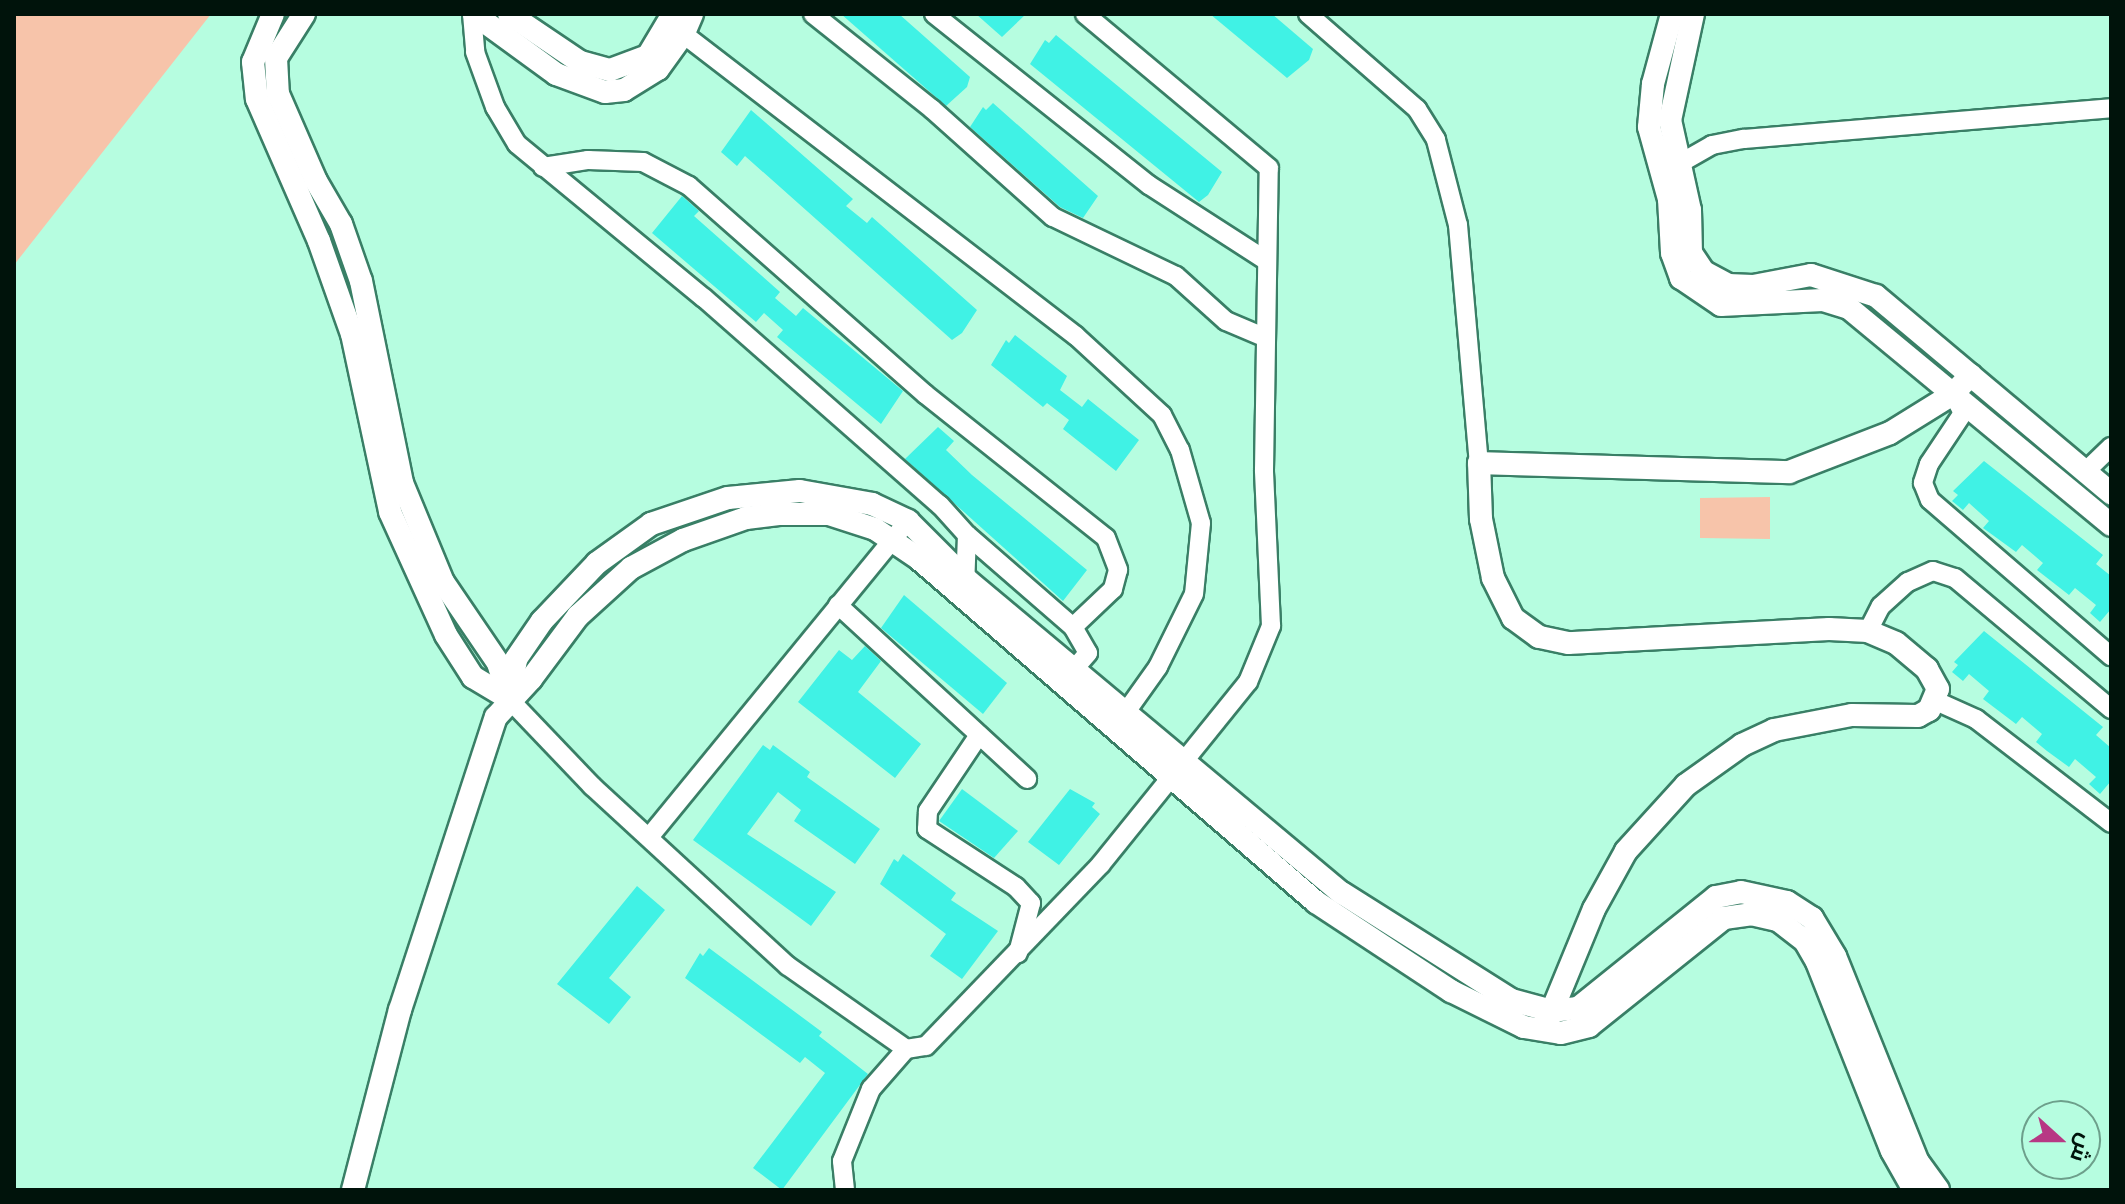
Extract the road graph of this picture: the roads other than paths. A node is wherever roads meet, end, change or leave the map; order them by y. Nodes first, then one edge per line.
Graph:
1 (273, 14) edge
2 (304, 14) edge
3 (473, 14) edge
4 (509, 14) edge
5 (813, 14) edge
6 (934, 14) edge
7 (1085, 14) edge
8 (1308, 14) edge
9 (1672, 14) edge
10 (1693, 14) edge
11 (680, 21) edge
12 (2111, 108) edge
13 (543, 167) junction
14 (1670, 169) junction
15 (1267, 261) junction
16 (1266, 338) junction
17 (1971, 375) junction
18 (1953, 394) junction
19 (2111, 447) edge
20 (1479, 463) junction
21 (2086, 471) junction
22 (2111, 493) edge
23 (908, 521) junction
24 (2111, 525) edge
25 (967, 535) junction
26 (893, 541) junction
27 (964, 590) junction
28 (838, 605) junction
29 (1073, 627) junction
30 (1868, 631) junction
31 (2111, 656) edge
32 (1076, 667) junction
33 (508, 698) junction
34 (1936, 701) junction
35 (2111, 709) edge
36 (1121, 719) junction
37 (979, 735) junction
38 (1180, 769) junction
39 (1027, 779) dead end
40 (2111, 823) edge
41 (650, 836) junction
42 (1017, 955) junction
43 (1548, 1021) junction
44 (906, 1049) junction
45 (353, 1190) edge
46 (845, 1190) edge
47 (1914, 1190) edge
48 (1938, 1190) edge

1 - 33 street
2 - 33 street
3 - 11 street
3 - 13 street
4 - 11 street
5 - 16 street
6 - 15 street
7 - 15 street
8 - 20 street
9 - 14 street
10 - 14 street
11 - 36 street
12 - 14 street
13 - 25 street
13 - 29 street
14 - 17 street
14 - 18 street
15 - 16 street
16 - 38 street
17 - 18 street
17 - 21 street
18 - 20 street
18 - 24 street
18 - 31 street
19 - 21 street
20 - 30 street
21 - 22 street
23 - 26 street
23 - 27 street
23 - 33 street
25 - 27 street
25 - 29 street
26 - 27 street
26 - 28 street
26 - 33 street
27 - 32 street
27 - 36 street
28 - 37 street
28 - 41 street
29 - 32 street
30 - 34 street
30 - 35 street
32 - 36 street
33 - 41 street
33 - 45 street
34 - 40 street
34 - 43 street
36 - 38 street
37 - 39 street
37 - 42 street
38 - 42 street
38 - 43 street
41 - 44 street
42 - 44 street
43 - 47 street
43 - 48 street
44 - 46 street

